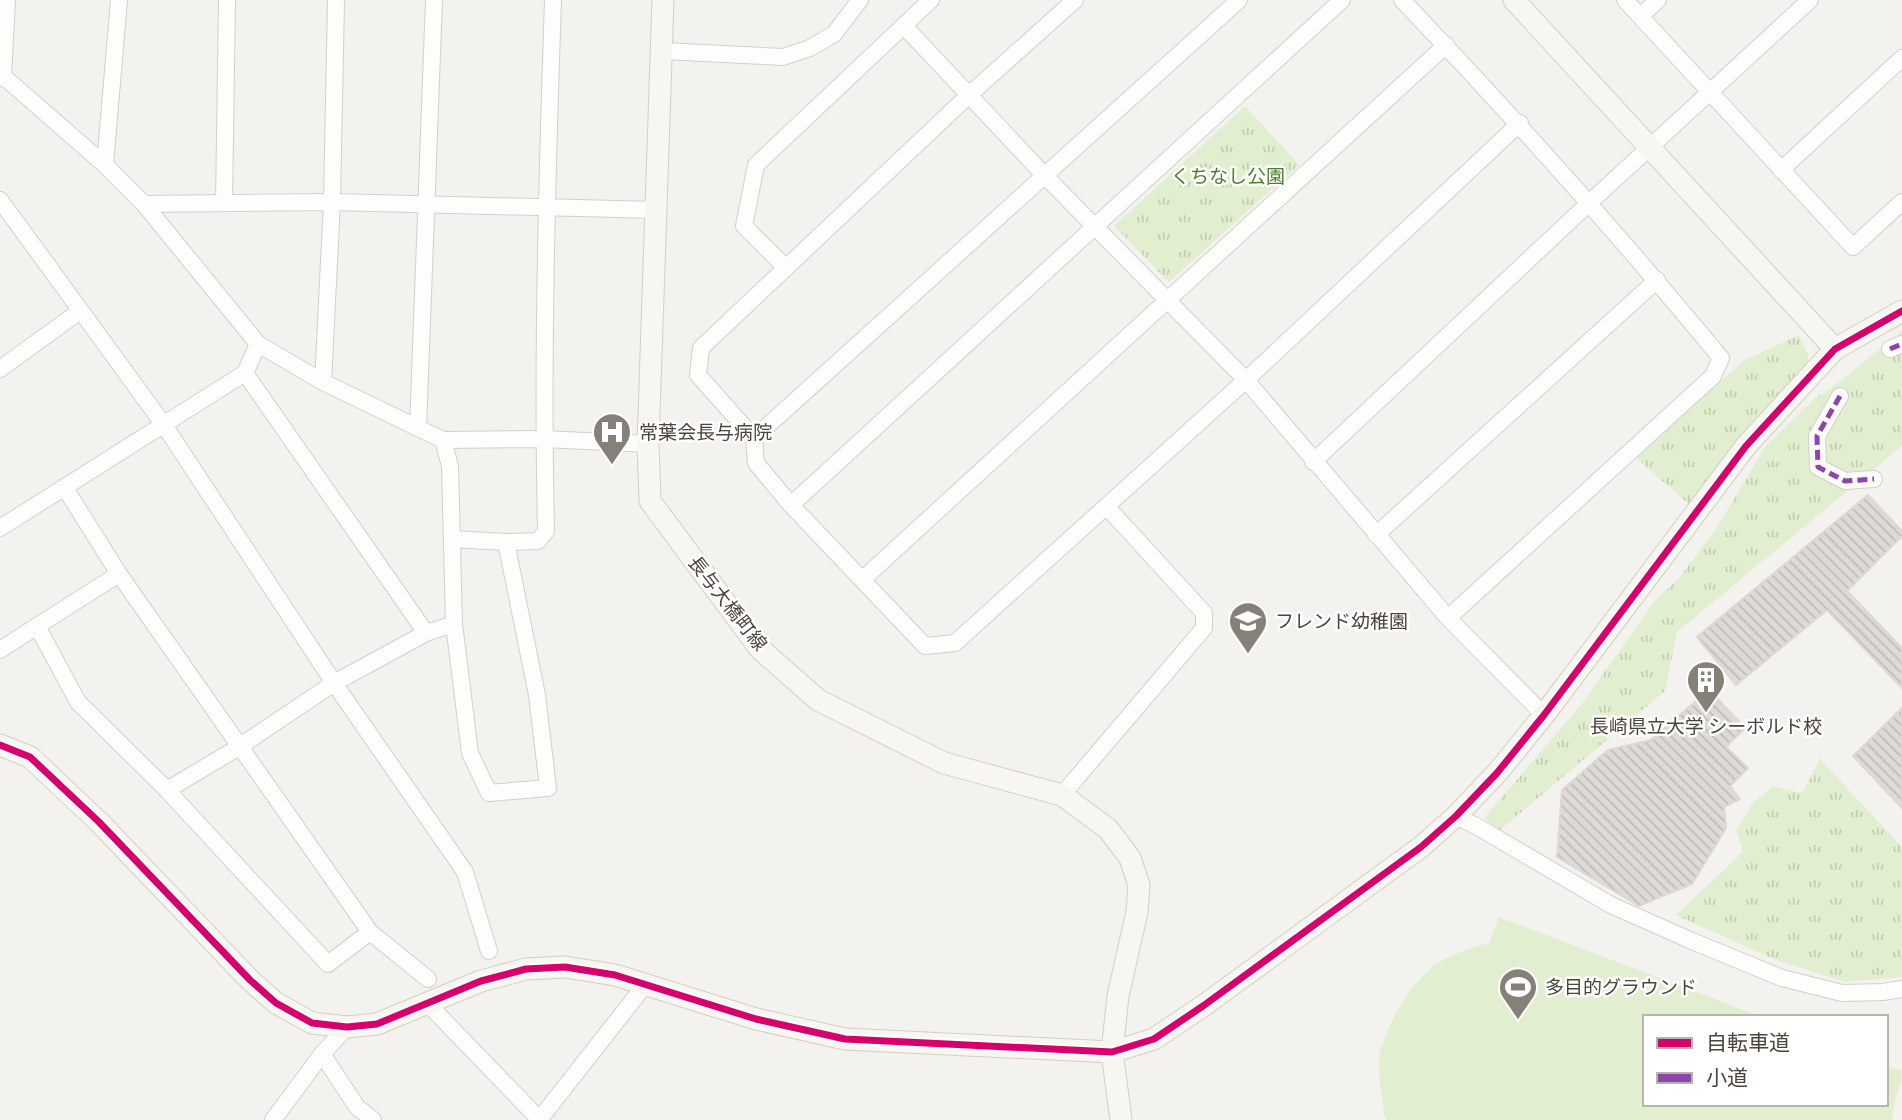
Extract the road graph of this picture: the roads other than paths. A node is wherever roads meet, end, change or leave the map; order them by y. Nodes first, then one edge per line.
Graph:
1 (7, 0) edge
2 (119, 0) edge
3 (227, 0) edge
4 (336, 0) edge
5 (434, 0) edge
6 (553, 0) edge
7 (663, 0) edge
8 (860, 0) edge
9 (931, 0) edge
10 (1075, 0) edge
11 (1239, 0) edge
12 (1342, 0) edge
13 (1402, 0) edge
14 (1514, 0) edge
15 (1625, 0) edge
16 (1658, 0) edge
17 (1810, 0) edge
18 (1640, 16) junction
19 (904, 26) junction
20 (1446, 45) junction
21 (663, 51) junction
22 (1902, 58) edge
23 (2, 77) edge
24 (1711, 93) junction
25 (969, 95) junction
26 (1520, 124) junction
27 (1650, 147) junction
28 (105, 165) junction
29 (1781, 170) junction
30 (1045, 176) junction
31 (0, 200) edge
32 (332, 202) junction
33 (1902, 202) edge
34 (224, 203) junction
35 (144, 204) junction
36 (1588, 204) junction
37 (426, 205) junction
38 (546, 209) junction
39 (657, 210) junction
40 (5, 217) edge
41 (1097, 227) junction
42 (786, 268) junction
43 (1657, 280) junction
44 (1168, 301) junction
45 (80, 311) junction
46 (1902, 311) edge
47 (258, 344) junction
48 (1835, 349) junction
49 (0, 369) edge
50 (245, 373) junction
51 (1246, 380) junction
52 (323, 382) junction
53 (1840, 396) dead end
54 (163, 425) junction
55 (418, 428) junction
56 (754, 438) junction
57 (544, 439) junction
58 (443, 440) junction
59 (648, 444) junction
60 (1313, 462) junction
61 (1874, 479) dead end
62 (65, 488) junction
63 (791, 505) junction
64 (1107, 507) junction
65 (0, 528) edge
66 (1376, 535) junction
67 (452, 539) junction
68 (506, 542) junction
69 (119, 574) junction
70 (863, 579) junction
71 (1448, 618) junction
72 (454, 624) junction
73 (37, 626) junction
74 (426, 633) junction
75 (0, 650) edge
76 (334, 683) junction
77 (1544, 715) junction
78 (0, 745) edge
79 (239, 747) junction
80 (167, 790) junction
81 (1062, 795) junction
82 (1457, 816) junction
83 (370, 932) junction
84 (489, 951) dead end
85 (428, 979) dead end
86 (645, 985) junction
87 (1902, 989) edge
88 (428, 1004) junction
89 (347, 1027) junction
90 (1112, 1052) junction
91 (322, 1054) junction
92 (272, 1120) edge
93 (373, 1120) edge
94 (539, 1120) edge
95 (1121, 1120) edge

1 - 23 street
2 - 28 street
3 - 34 street
4 - 32 street
5 - 37 street
6 - 38 street
7 - 21 street, 長与大橋町線
8 - 21 street
9 - 19 street
10 - 25 street
11 - 30 street
12 - 41 street
13 - 20 street
14 - 27 street
15 - 18 street
16 - 18 street
17 - 24 street
18 - 24 street
19 - 25 street
19 - 42 street
20 - 26 street
20 - 44 street
21 - 39 street, 長与大橋町線
22 - 29 street
23 - 28 street
24 - 27 street
24 - 29 street
25 - 30 street
25 - 42 street
26 - 36 street
26 - 51 street
27 - 36 street
27 - 48 street
28 - 35 street
29 - 33 street
30 - 41 street
30 - 56 street
31 - 40 street
32 - 34 street
32 - 37 street
32 - 52 street
34 - 35 street
35 - 47 street
36 - 43 street
36 - 60 street
37 - 38 street
37 - 55 street
38 - 39 street
38 - 57 street
39 - 59 street, 長与大橋町線
40 - 45 street
41 - 44 street
41 - 63 street
42 - 56 street
43 - 66 street
43 - 71 street
44 - 51 street
44 - 70 street
45 - 49 street
45 - 54 street
46 - 48 street
47 - 50 street
47 - 52 street
48 - 77 street
50 - 54 street
50 - 74 street
51 - 60 street
51 - 64 street
52 - 55 street
53 - 61 street
54 - 62 street
54 - 76 street
55 - 58 street
56 - 63 street
57 - 58 street
57 - 59 street
57 - 68 street
58 - 67 street
59 - 81 street, 長与大橋町線
60 - 66 street
62 - 65 street
62 - 69 street
63 - 70 street
64 - 70 street
64 - 81 street
66 - 71 street
67 - 68 street
67 - 72 street
68 - 72 street
69 - 73 street
69 - 79 street
71 - 77 street
72 - 74 street
73 - 75 street
73 - 80 street
74 - 76 street
76 - 79 street
76 - 84 street
77 - 82 street
78 - 89 street
79 - 80 street
79 - 83 street
80 - 83 street
81 - 90 street, 長与大橋町線
82 - 87 street
82 - 90 street
83 - 85 street
86 - 88 street
86 - 90 street
86 - 94 street
88 - 89 street
88 - 94 street
89 - 91 street
90 - 95 street, 長与大橋町線
91 - 92 street
91 - 93 street

